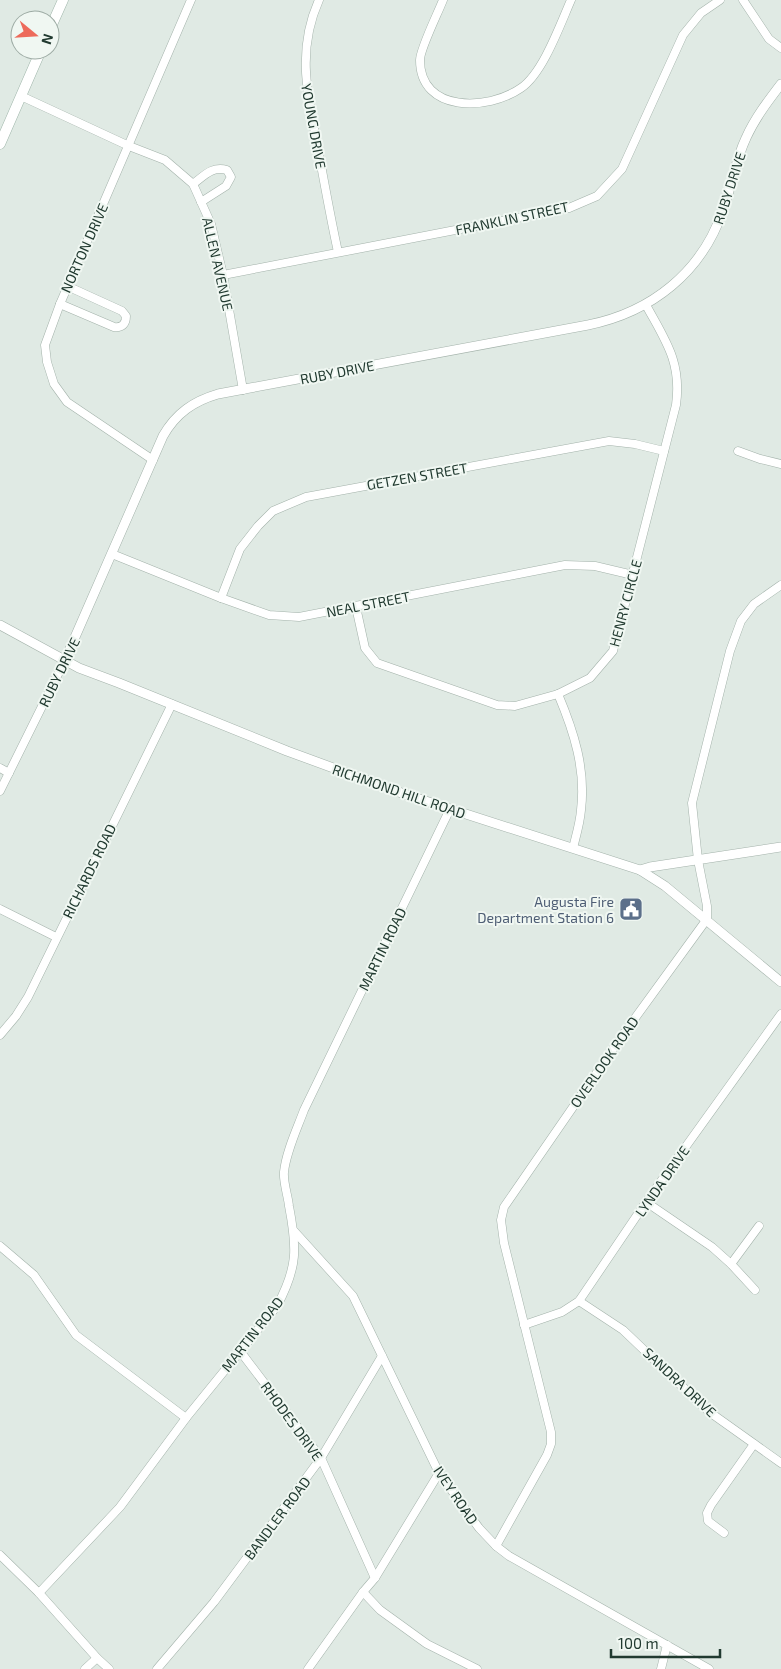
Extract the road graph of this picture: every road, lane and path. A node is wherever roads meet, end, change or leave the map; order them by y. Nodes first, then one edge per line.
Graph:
1 (191, 0) edge
2 (319, 0) edge
3 (443, 0) edge
4 (571, 0) edge
5 (720, 0) edge
6 (743, 0) edge
7 (781, 48) edge
8 (37, 60) edge
9 (781, 84) edge
10 (21, 96) junction
11 (0, 144) edge
12 (129, 146) junction
13 (193, 184) junction
14 (201, 202) junction
15 (338, 252) junction
16 (223, 275) junction
17 (67, 286) junction
18 (60, 304) junction
19 (646, 305) junction
20 (244, 390) junction
21 (738, 450) dead end
22 (664, 451) junction
23 (153, 460) junction
24 (781, 464) edge
25 (112, 554) junction
26 (633, 574) junction
27 (781, 585) edge
28 (221, 598) junction
29 (356, 606) junction
30 (0, 625) edge
31 (65, 660) junction
32 (558, 694) junction
33 (172, 704) junction
34 (0, 768) edge
35 (9, 773) junction
36 (0, 791) edge
37 (450, 809) junction
38 (781, 847) edge
39 (572, 848) junction
40 (698, 860) junction
41 (640, 870) junction
42 (0, 909) edge
43 (707, 920) junction
44 (56, 937) junction
45 (781, 982) edge
46 (781, 1014) edge
47 (0, 1035) edge
48 (646, 1202) junction
49 (759, 1226) dead end
50 (294, 1231) junction
51 (0, 1246) edge
52 (731, 1264) junction
53 (755, 1290) dead end
54 (579, 1301) junction
55 (524, 1325) junction
56 (240, 1351) junction
57 (382, 1356) junction
58 (186, 1418) junction
59 (754, 1444) junction
60 (321, 1458) junction
61 (781, 1463) edge
62 (439, 1473) junction
63 (724, 1533) dead end
64 (496, 1546) junction
65 (0, 1555) edge
66 (375, 1578) junction
67 (363, 1592) junction
68 (39, 1593) junction
69 (667, 1645) junction
70 (97, 1658) junction
71 (85, 1669) edge
72 (109, 1669) edge
73 (157, 1669) edge
74 (308, 1669) edge
75 (477, 1669) edge
76 (661, 1669) edge
77 (709, 1669) edge

1 - 12 street, NORTON DRIVE
2 - 15 street, YOUNG DRIVE
3 - 4 street
5 - 15 street, FRANKLIN STREET
6 - 7 street
8 - 10 main road
9 - 19 street, RUBY DRIVE
10 - 11 main road
10 - 12 street, ALLEN AVENUE
12 - 13 street, ALLEN AVENUE
12 - 17 street, NORTON DRIVE
13 - 14 street, ALLEN AVENUE
13 - 14 street
14 - 16 street, ALLEN AVENUE
15 - 16 street, FRANKLIN STREET
16 - 20 street, ALLEN AVENUE
17 - 18 street, NORTON DRIVE
17 - 18 street
18 - 23 street, NORTON DRIVE
19 - 20 street, RUBY DRIVE
19 - 22 street, HENRY CIRCLE
20 - 23 street, RUBY DRIVE
21 - 24 street
22 - 26 street, HENRY CIRCLE
22 - 28 street, GETZEN STREET
23 - 25 street, RUBY DRIVE
25 - 28 street, NEAL STREET
25 - 31 street, RUBY DRIVE
26 - 29 street, NEAL STREET
26 - 32 street, HENRY CIRCLE
27 - 40 street
28 - 29 street, NEAL STREET
29 - 32 street, HENRY CIRCLE
30 - 31 street, RICHMOND HILL ROAD
31 - 33 street, RICHMOND HILL ROAD
31 - 35 street, RUBY DRIVE
32 - 39 street
33 - 37 street, RICHMOND HILL ROAD
33 - 44 street, RICHARDS ROAD
34 - 35 street
35 - 36 street, RUBY DRIVE
37 - 39 street, RICHMOND HILL ROAD
37 - 50 street, MARTIN ROAD
38 - 40 street
39 - 41 street, RICHMOND HILL ROAD
40 - 41 street
40 - 43 street
41 - 43 street, RICHMOND HILL ROAD
42 - 44 street
43 - 45 street, RICHMOND HILL ROAD
43 - 55 street, OVERLOOK ROAD
44 - 47 street, RICHARDS ROAD
46 - 48 street, LYNDA DRIVE
48 - 52 street
48 - 54 street, LYNDA DRIVE
49 - 52 street
50 - 56 street, MARTIN ROAD
50 - 57 street, IVEY ROAD
51 - 58 street
52 - 53 street
54 - 55 street, LYNDA DRIVE
54 - 59 street, SANDRA DRIVE
55 - 64 street, OVERLOOK ROAD
56 - 58 street, MARTIN ROAD
56 - 60 street, RHODES DRIVE
57 - 60 street, BANDLER ROAD
57 - 62 street, IVEY ROAD
58 - 68 street, MARTIN ROAD
59 - 61 street, SANDRA DRIVE
59 - 63 street
60 - 66 street, RHODES DRIVE
60 - 73 street, BANDLER ROAD
62 - 64 street, IVEY ROAD
62 - 66 street
64 - 69 street, IVEY ROAD
65 - 68 street
66 - 67 street
67 - 74 street
67 - 75 street
68 - 70 street
69 - 76 street
69 - 77 street, IVEY ROAD
70 - 71 street
70 - 72 street

